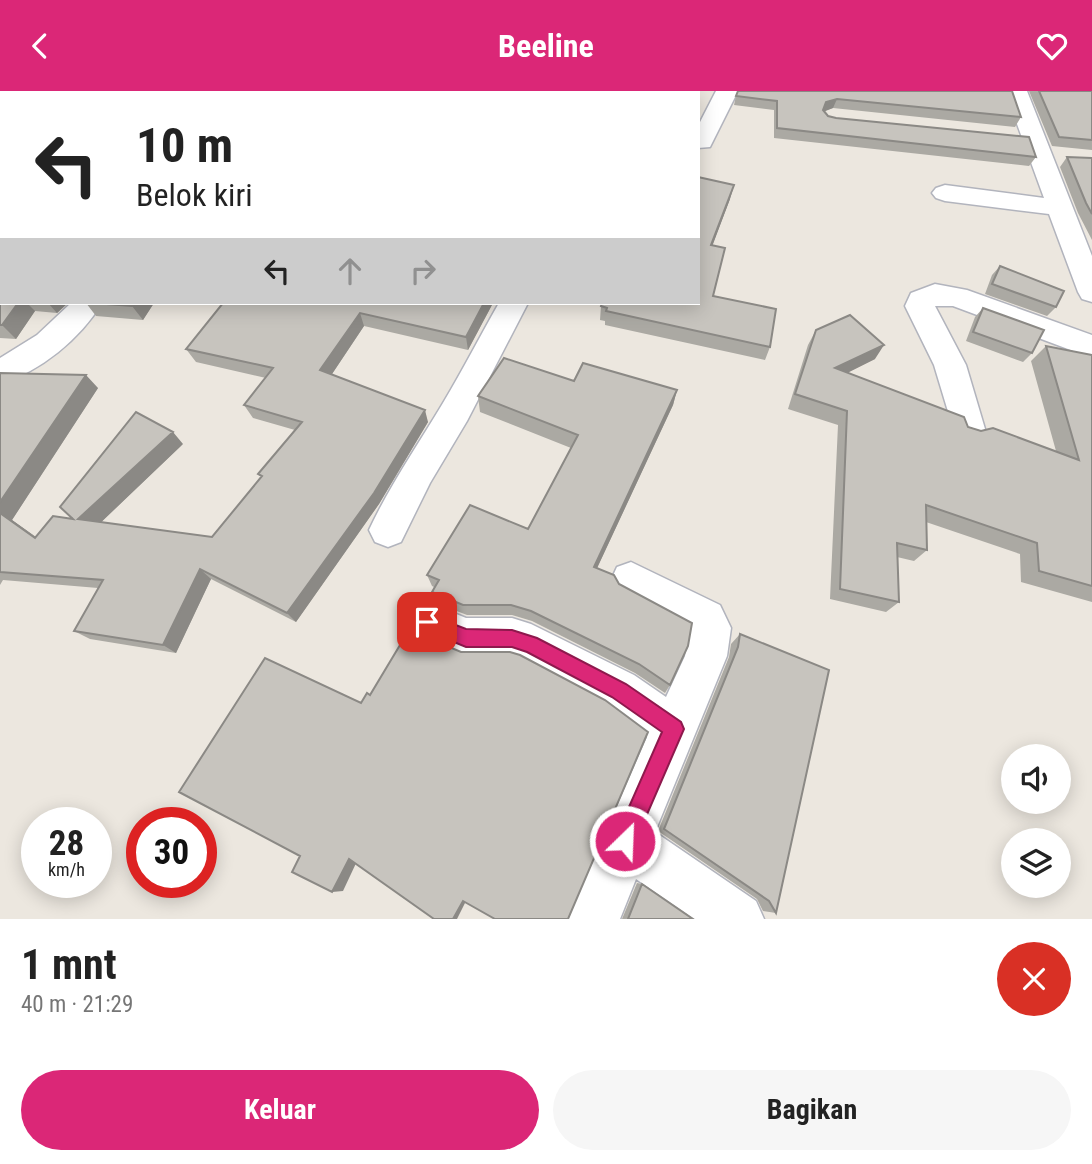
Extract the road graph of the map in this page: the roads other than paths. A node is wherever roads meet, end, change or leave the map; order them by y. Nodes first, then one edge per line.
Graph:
1 (727, 91) edge
2 (1016, 91) edge
3 (1005, 136) edge
4 (702, 142) dead end
5 (1035, 147) junction
6 (1065, 157) edge
7 (945, 193) dead end
8 (1062, 215) junction
9 (1092, 225) edge
10 (1092, 292) edge
11 (85, 305) edge
12 (512, 305) edge
13 (1092, 347) edge
14 (0, 372) edge
15 (968, 429) edge
16 (388, 530) dead end
17 (631, 580) dead end
18 (427, 622) dead end
19 (674, 729) junction
20 (625, 841) junction
21 (594, 919) edge
22 (738, 919) edge

1 - 4 street
2 - 5 street
3 - 5 street
5 - 6 street
5 - 8 street
7 - 8 street
8 - 9 street
8 - 10 street
11 - 14 street
12 - 16 street
13 - 15 street
17 - 19 street
18 - 19 street
19 - 20 street
20 - 21 street
20 - 22 street

